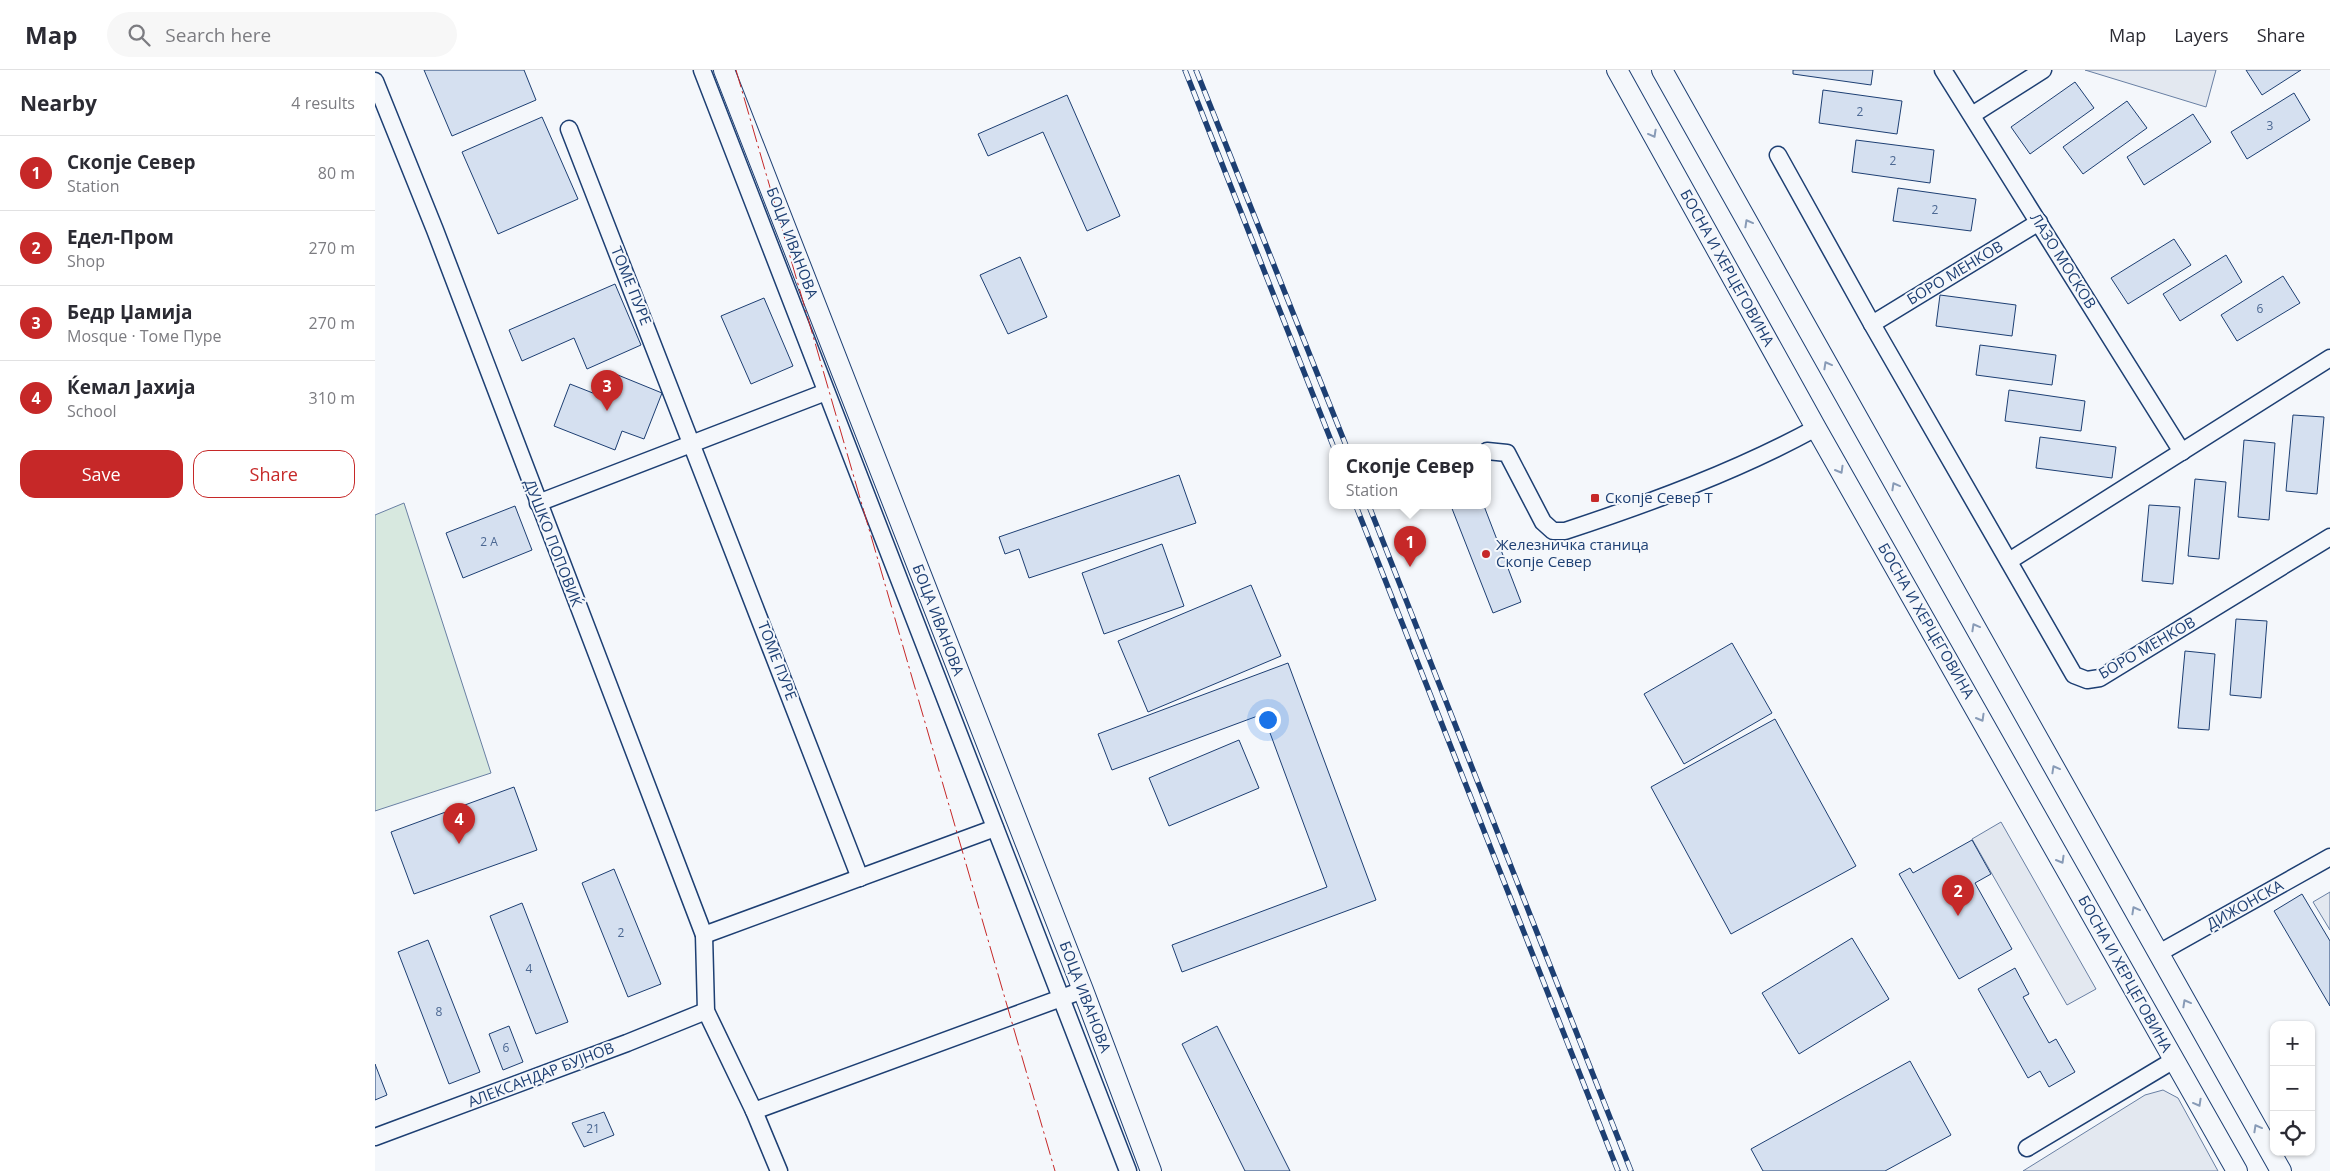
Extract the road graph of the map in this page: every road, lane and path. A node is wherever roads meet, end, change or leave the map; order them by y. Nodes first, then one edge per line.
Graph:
1 (702, 70) edge
2 (724, 70) edge
3 (1617, 70) edge
4 (1662, 70) edge
5 (1943, 70) edge
6 (2043, 70) edge
7 (375, 81) edge
8 (1972, 115) junction
9 (569, 129) dead end
10 (1778, 155) dead end
11 (2039, 222) junction
12 (1872, 324) junction
13 (2330, 358) edge
14 (826, 392) junction
15 (1816, 428) junction
16 (693, 444) junction
17 (1491, 451) edge
18 (2182, 452) junction
19 (538, 503) junction
20 (900, 523) junction
21 (880, 531) junction
22 (2330, 537) edge
23 (2009, 561) junction
24 (995, 828) junction
25 (2330, 857) edge
26 (860, 878) junction
27 (704, 935) junction
28 (2159, 953) junction
29 (1083, 990) junction
30 (1061, 997) junction
31 (706, 1010) junction
32 (2174, 1060) junction
33 (754, 1111) junction
34 (375, 1137) edge
35 (2027, 1148) dead end
36 (779, 1171) edge
37 (1128, 1171) edge
38 (1151, 1171) edge
39 (2237, 1171) edge
40 (2281, 1171) edge

1 - 14 street
2 - 20 street, БОЦА ИВАНОВА
3 -> 15 street, БОСНА И ХЕРЦЕГОВИНА
28 -> 4 street
5 - 8 street, ЛАЗО МОСКОВ
6 - 8 street
7 - 19 street, ДУШКО ПОПОВИЌ
8 - 11 street, ЛАЗО МОСКОВ
9 - 16 street, ТОМЕ ПУРЕ
10 - 12 street, БОРО МЕНКОВ
11 - 12 street, БОРО МЕНКОВ
11 - 18 street, ЛАЗО МОСКОВ
12 - 23 street, БОРО МЕНКОВ
13 - 18 street
14 - 16 street
14 - 21 street
15 - 17 street
15 -> 32 street, БОСНА И ХЕРЦЕГОВИНА
16 - 19 street
16 - 26 street, ТОМЕ ПУРЕ
18 - 23 street
19 - 27 street, ДУШКО ПОПОВИЌ
20 - 21 street
20 - 29 street, БОЦА ИВАНОВА
21 - 24 street
22 - 23 street, БОРО МЕНКОВ
24 - 26 street
24 - 30 street
25 - 28 street, ДИЖОНСКА
26 - 27 street
27 - 31 street, ДУШКО ПОПОВИЌ
40 -> 28 street
29 - 30 street
29 - 38 street, БОЦА ИВАНОВА
30 - 33 street
30 - 37 street
31 - 33 street
31 - 34 street, АЛЕКСАНДАР БУЈНОВ
32 - 35 street
32 -> 39 street, БОСНА И ХЕРЦЕГОВИНА
33 - 36 street

